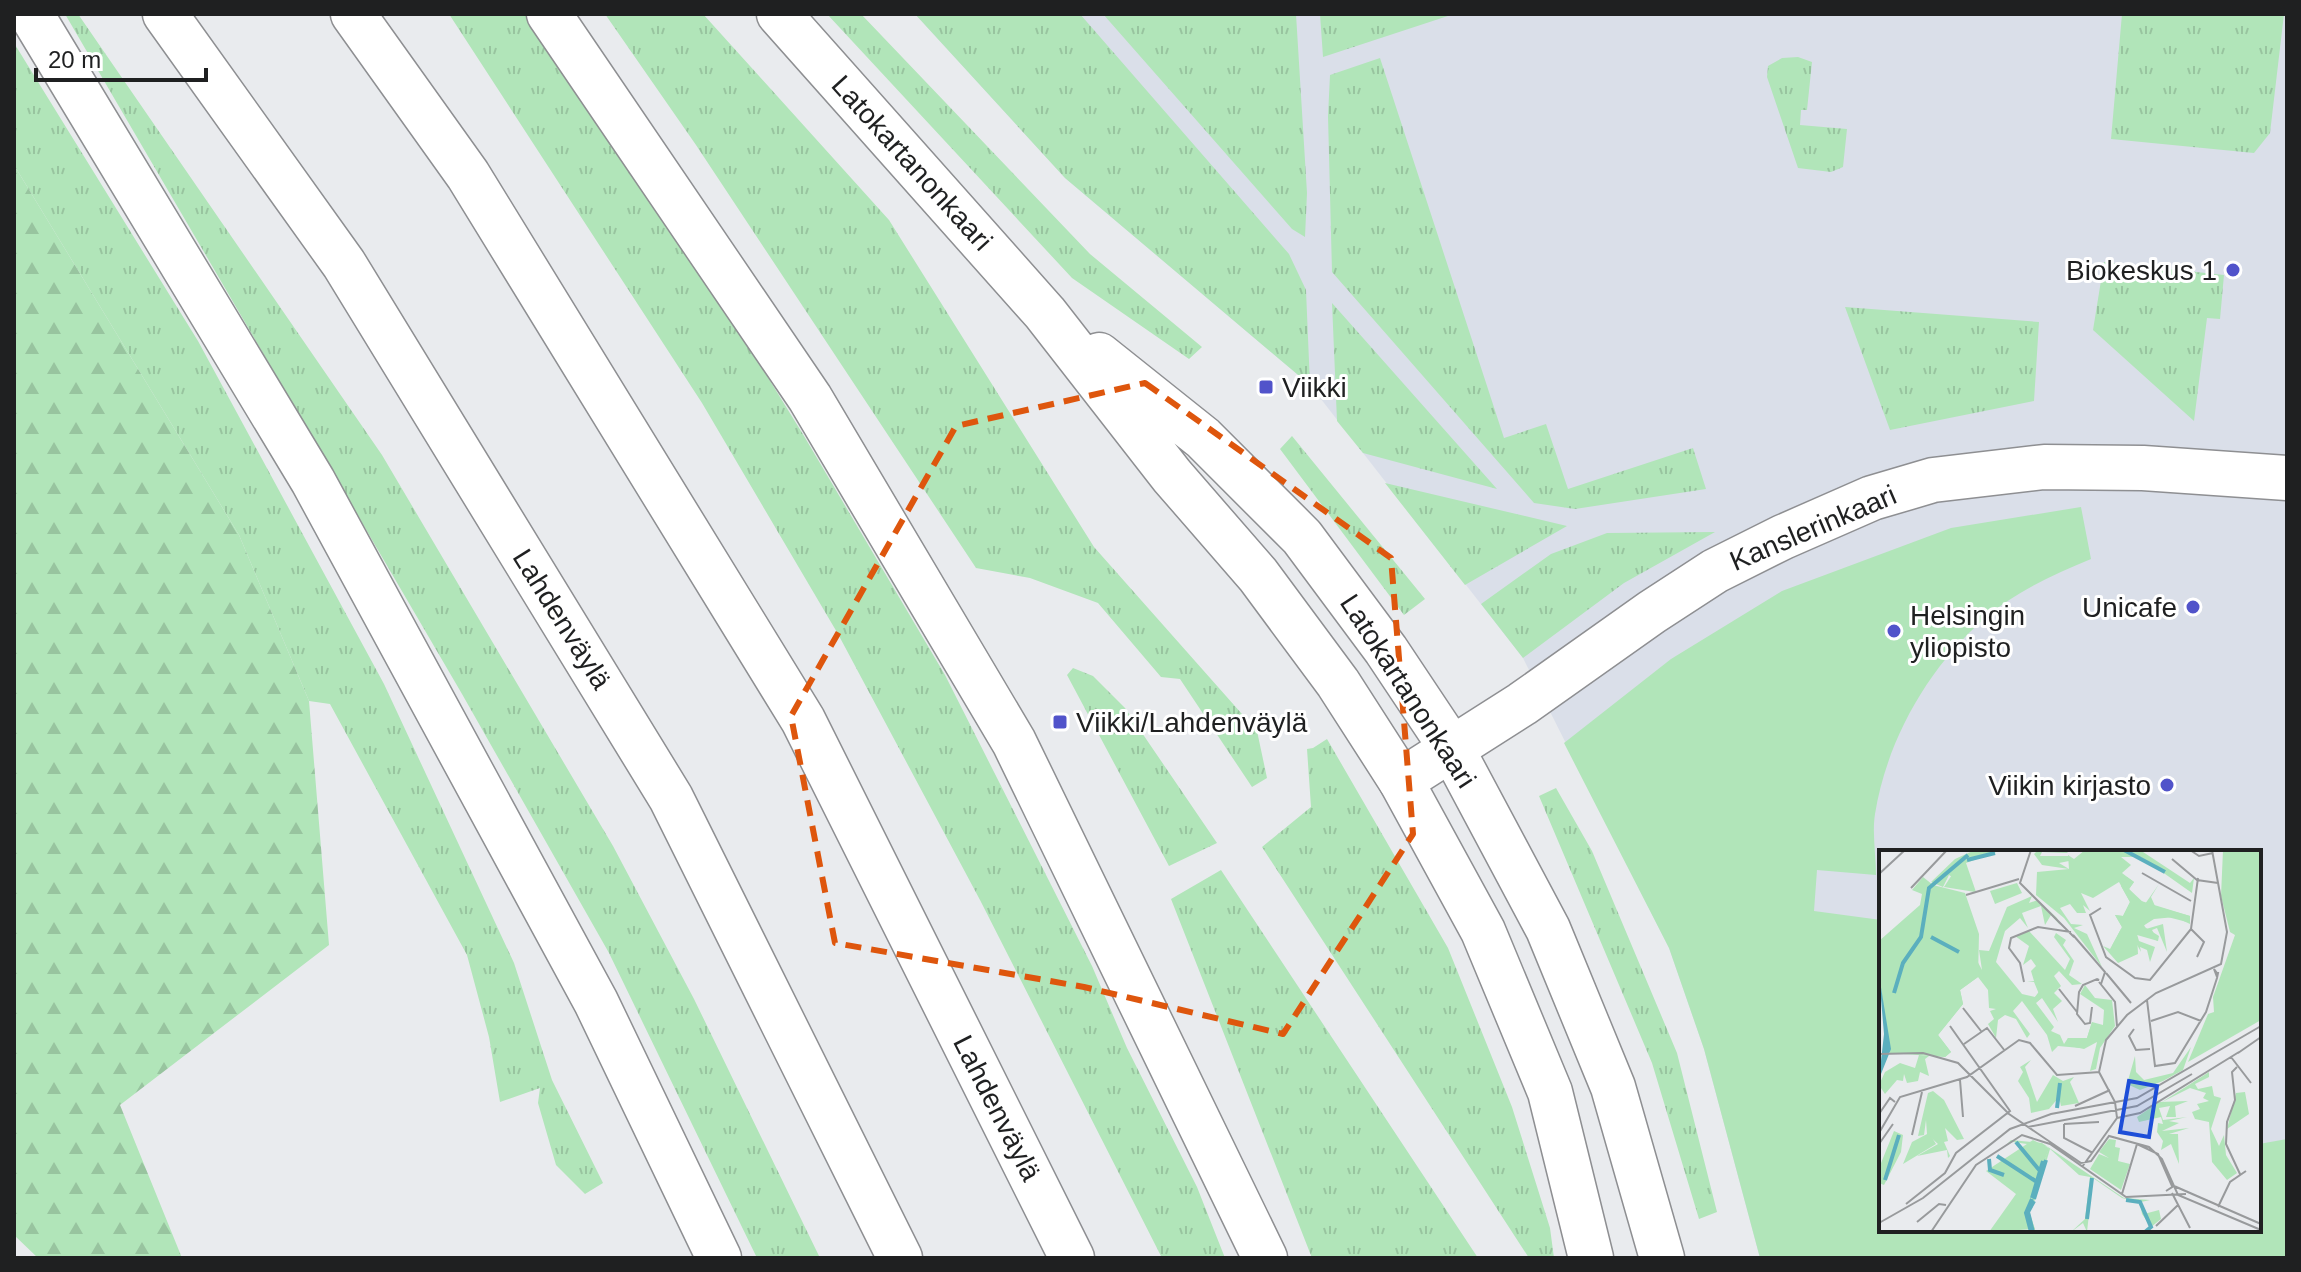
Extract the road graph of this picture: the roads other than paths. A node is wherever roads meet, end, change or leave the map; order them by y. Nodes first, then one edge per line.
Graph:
1 (31, 14) edge
2 (165, 14) edge
3 (353, 14) edge
4 (549, 14) edge
5 (779, 14) edge
6 (1045, 313) junction
7 (2287, 478) edge
8 (1452, 749) junction
9 (1401, 781) junction
10 (719, 1258) edge
11 (900, 1258) edge
12 (1072, 1258) edge
13 (1265, 1258) edge
14 (1591, 1258) edge
15 (1662, 1258) edge

1 - 10 main road
2 - 11 main road, Lahdenväylä
3 - 12 main road, Lahdenväylä
4 - 13 main road
5 - 6 main road, Latokartanonkaari
6 - 8 main road, Latokartanonkaari
6 - 9 main road, Latokartanonkaari
7 - 8 main road, Kanslerinkaari
8 - 9 main road, Kanslerinkaari
8 - 15 main road, Latokartanonkaari
9 - 14 main road, Latokartanonkaari

